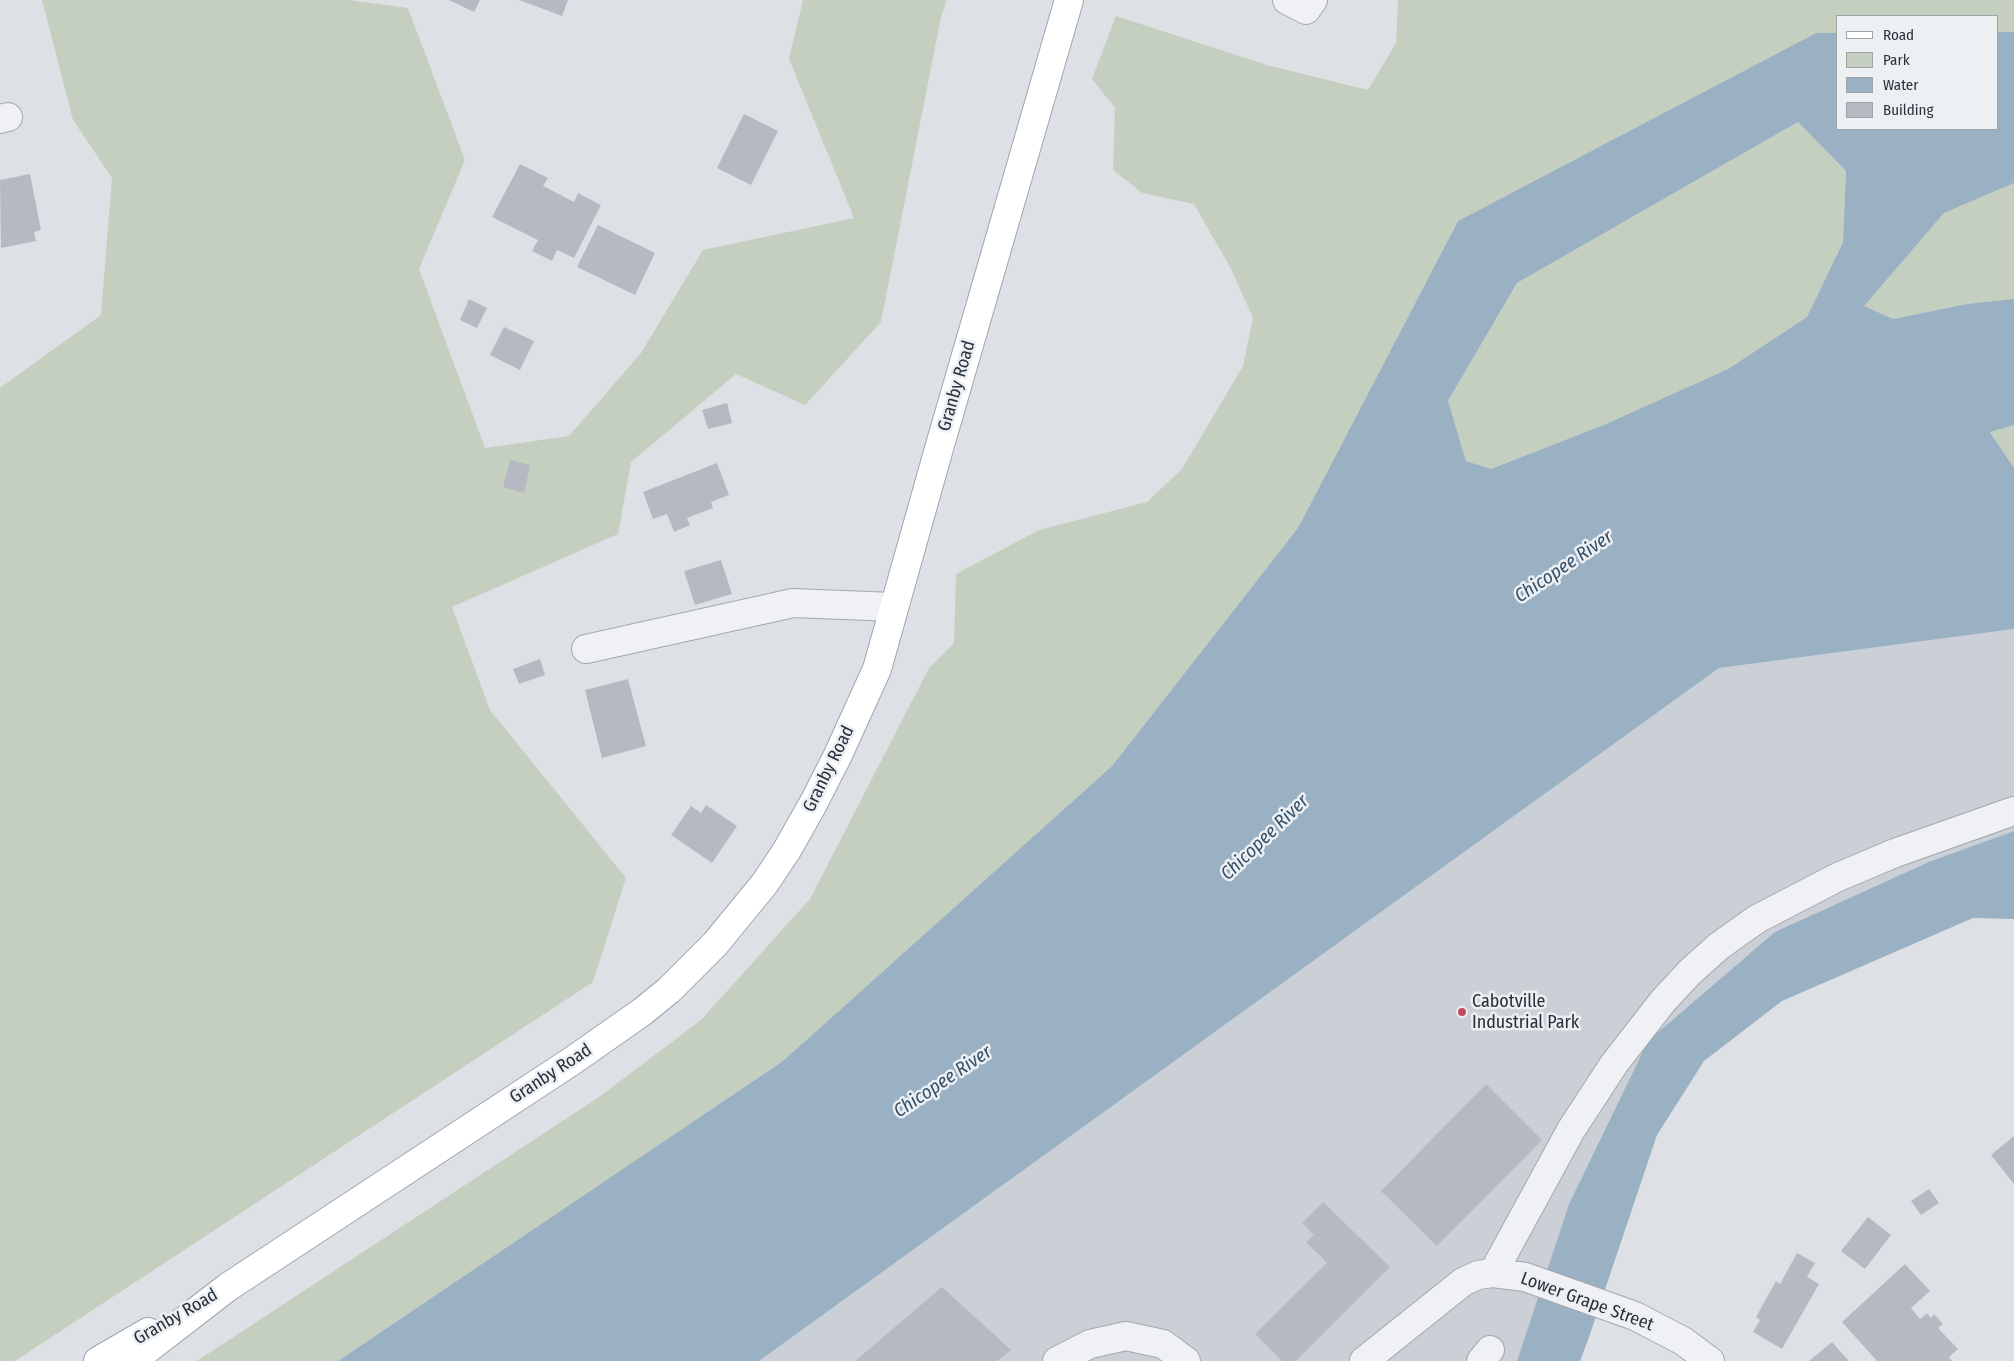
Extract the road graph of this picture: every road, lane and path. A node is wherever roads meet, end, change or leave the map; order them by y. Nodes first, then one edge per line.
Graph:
1 (1069, 0) edge
2 (1287, 0) edge
3 (1313, 0) edge
4 (894, 607) junction
5 (586, 649) dead end
6 (2014, 811) edge
7 (1493, 1273) junction
8 (228, 1287) junction
9 (98, 1361) edge
10 (132, 1361) edge
11 (1057, 1361) edge
12 (1186, 1361) edge
13 (1364, 1361) edge
14 (1710, 1361) edge

1 - 4 main road, Granby Road
2 - 3 street
4 - 5 street
4 - 8 main road, Granby Road
6 - 7 street
7 - 13 street, Lower Grape Street
7 - 14 street, Lower Grape Street
8 - 9 main road, Granby Road
8 - 10 main road, Granby Road
11 - 12 street

